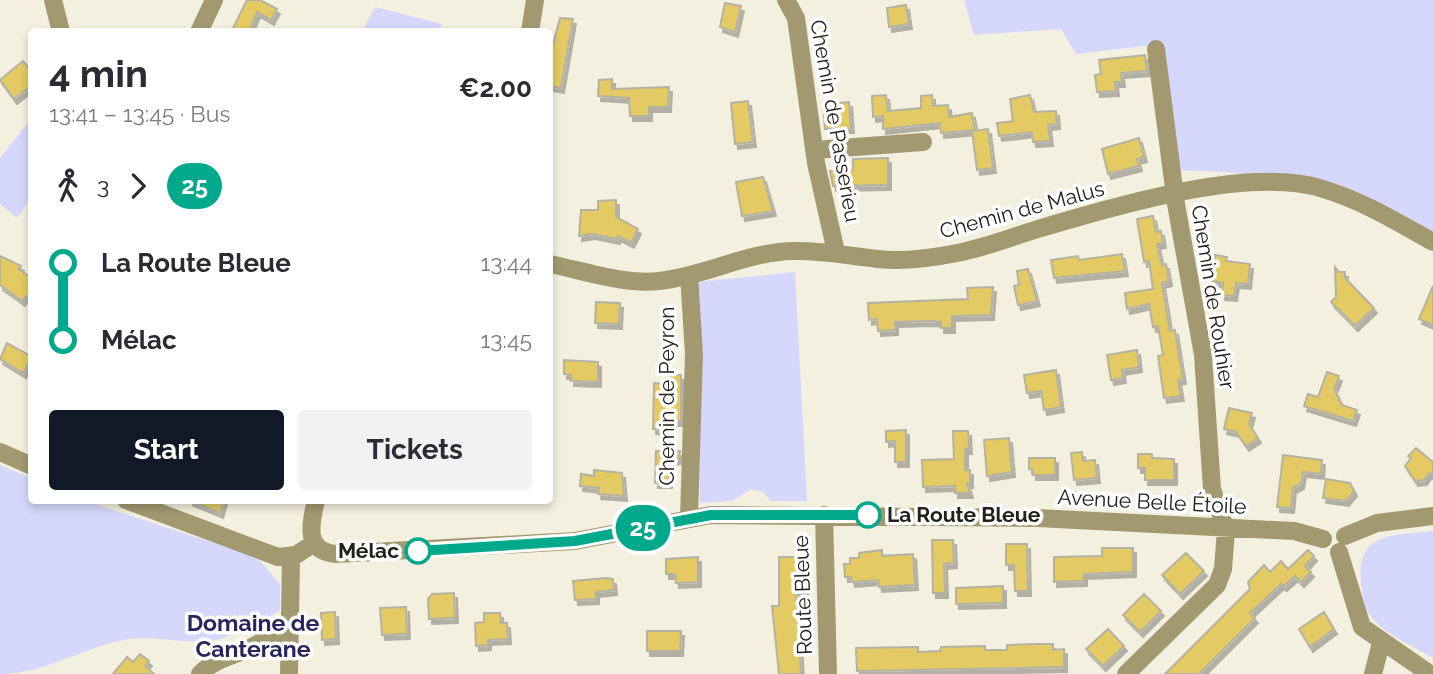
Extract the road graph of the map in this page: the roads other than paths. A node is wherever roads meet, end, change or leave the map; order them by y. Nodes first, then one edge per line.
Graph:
1 (53, 0) edge
2 (214, 0) edge
3 (535, 0) edge
4 (786, 0) edge
5 (60, 28) edge
6 (201, 28) edge
7 (531, 28) edge
8 (1156, 49) dead end
9 (923, 142) dead end
10 (814, 150) junction
11 (1175, 195) junction
12 (1433, 242) edge
13 (836, 252) junction
14 (553, 265) edge
15 (689, 275) junction
16 (0, 452) edge
17 (28, 464) edge
18 (137, 504) edge
19 (315, 504) edge
20 (824, 515) junction
21 (1433, 516) edge
22 (689, 518) junction
23 (1226, 530) junction
24 (314, 543) junction
25 (1342, 544) junction
26 (291, 557) junction
27 (288, 630) junction
28 (1381, 643) junction
29 (200, 674) edge
30 (289, 674) edge
31 (828, 674) edge
32 (1126, 674) edge
33 (1373, 674) edge
34 (1430, 674) edge

1 - 5 street
2 - 6 street
3 - 7 street
4 - 10 street, Chemin de Passerieu
8 - 11 street
9 - 10 street
10 - 13 street, Chemin de Passerieu
11 - 12 street, Chemin de Malus
11 - 13 street, Chemin de Malus
11 - 23 street, Chemin de Rouhier
13 - 15 street, Chemin de Malus
14 - 15 street, Chemin de Malus
15 - 22 street, Chemin de Peyron
16 - 17 street
18 - 26 street
19 - 24 street
20 - 22 street, Avenue Belle Étoile
20 - 23 street, Avenue Belle Étoile
20 - 31 street, Route Bleue
21 - 25 street
22 - 24 street, Avenue Belle Étoile
23 - 25 street, Avenue Belle Étoile
23 - 32 street
24 - 26 street
25 - 28 street
26 - 27 street
27 - 29 street
27 - 30 street
28 - 33 street
28 - 34 street

